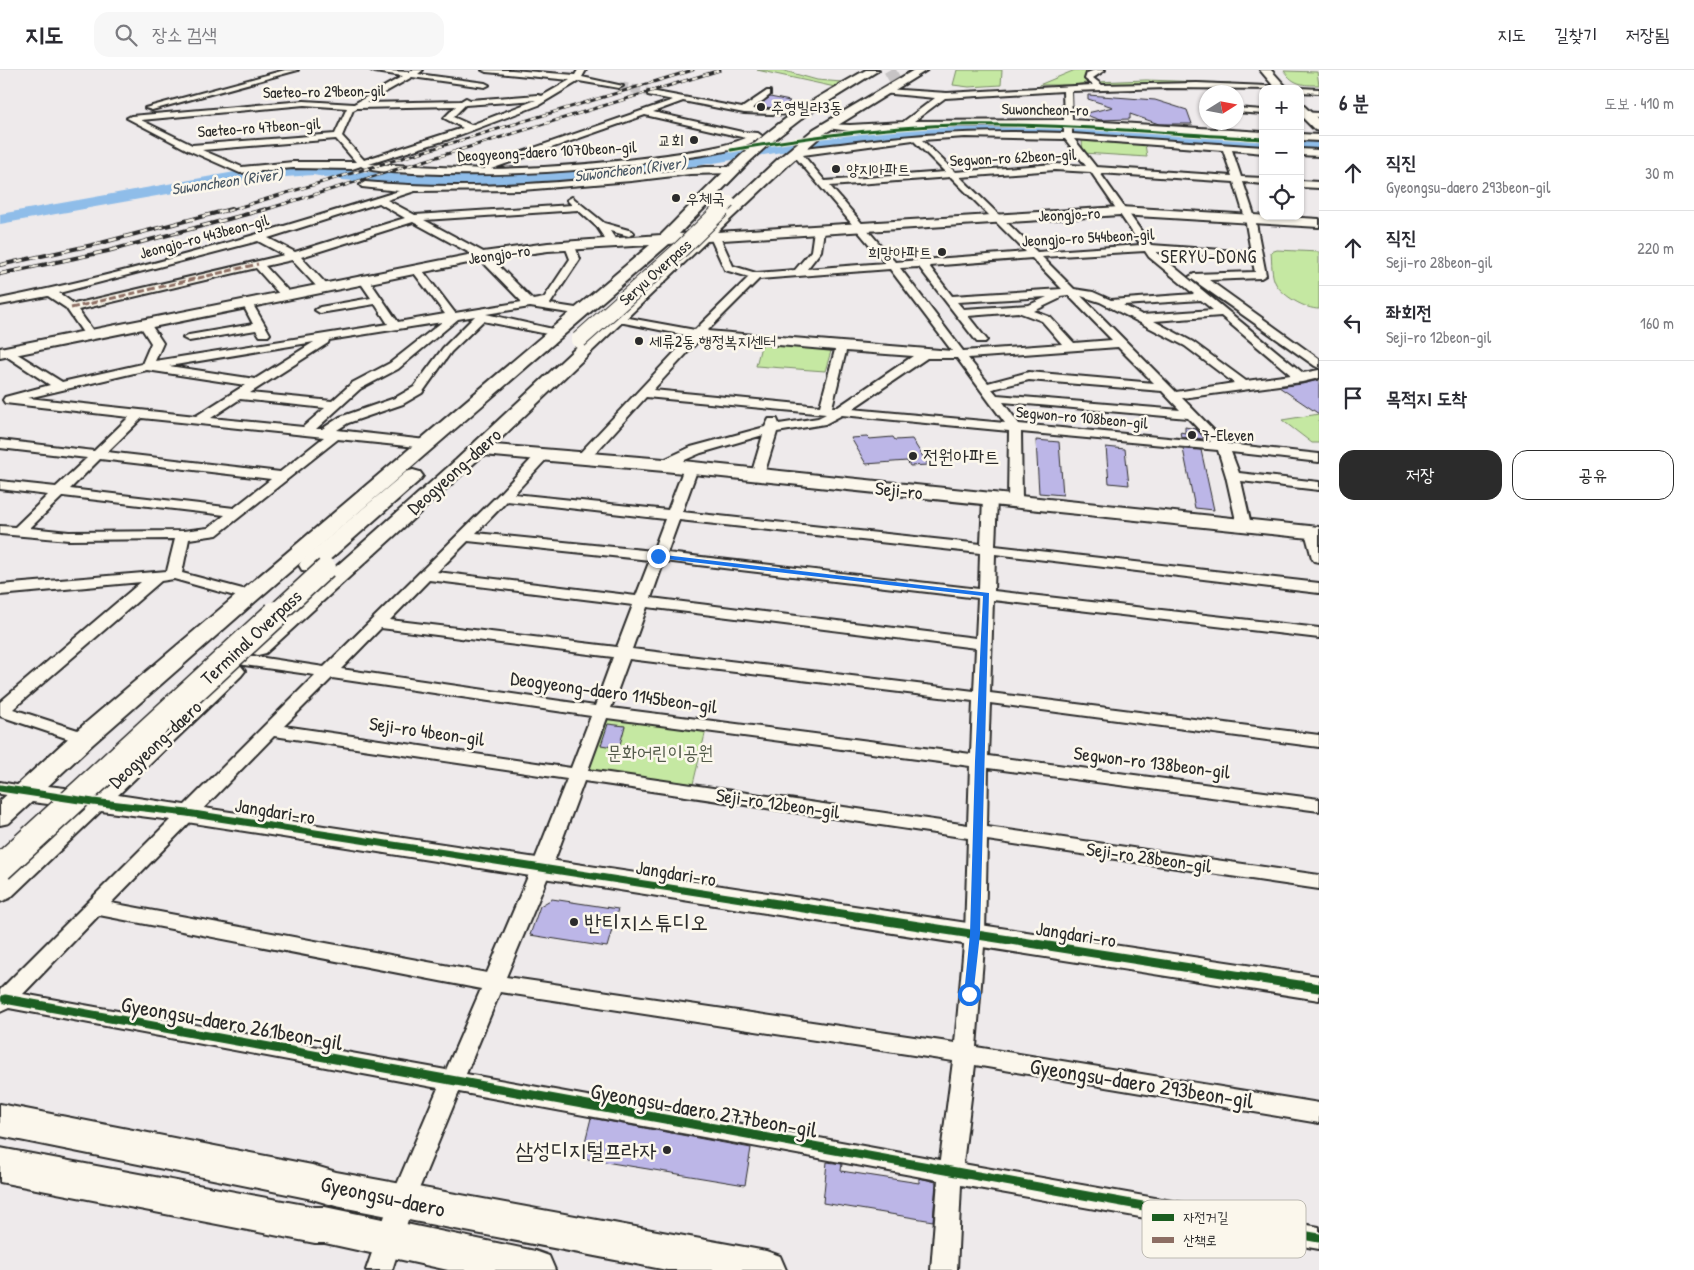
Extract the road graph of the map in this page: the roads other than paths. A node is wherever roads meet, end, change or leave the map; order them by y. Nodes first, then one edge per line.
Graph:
1 (294, 70) edge
2 (375, 70) edge
3 (486, 70) edge
4 (1101, 70) edge
5 (1265, 70) edge
6 (510, 71) edge
7 (416, 72) edge
8 (917, 72) edge
9 (580, 74) edge
10 (881, 75) edge
11 (1092, 81) junction
12 (485, 85) junction
13 (1280, 85) edge
14 (619, 86) tunnel mouth
15 (1199, 86) edge
16 (1259, 86) edge
17 (1100, 87) junction
18 (1244, 87) edge
19 (1259, 87) edge
20 (1067, 89) junction
21 (1304, 90) edge
22 (885, 91) junction
23 (1319, 91) edge
24 (651, 93) tunnel mouth
25 (766, 93) dead end
26 (944, 95) junction
27 (547, 96) junction
28 (682, 99) junction
29 (462, 103) junction
30 (354, 106) junction
31 (1244, 111) edge
32 (1259, 112) edge
33 (1304, 112) edge
34 (647, 113) junction
35 (801, 114) junction
36 (1304, 114) edge
37 (1319, 115) edge
38 (746, 117) junction
39 (131, 118) junction
40 (1067, 123) junction
41 (905, 124) junction
42 (1319, 127) edge
43 (470, 128) junction
44 (823, 129) junction
45 (1219, 132) joint
46 (1259, 135) edge
47 (338, 136) junction
48 (781, 137) junction
49 (1068, 137) junction
50 (1304, 137) edge
51 (1319, 138) edge
52 (916, 139) junction
53 (191, 148) junction
54 (1227, 148) junction
55 (1259, 150) edge
56 (1304, 152) edge
57 (1319, 153) edge
58 (783, 156) junction
59 (362, 163) junction
60 (740, 164) junction
61 (1093, 169) junction
62 (476, 171) junction
63 (530, 172) junction
64 (953, 174) junction
65 (1236, 179) junction
66 (1259, 181) edge
67 (551, 184) junction
68 (824, 184) junction
69 (1304, 184) edge
70 (365, 185) dead end
71 (1319, 185) edge
72 (413, 189) junction
73 (380, 200) junction
74 (723, 201) joint
75 (580, 207) junction
76 (1120, 211) junction
77 (414, 218) junction
78 (998, 218) junction
79 (1250, 218) junction
80 (1319, 223) edge
81 (601, 225) junction
82 (859, 227) junction
83 (819, 230) junction
84 (629, 233) dead end
85 (710, 237) junction
86 (259, 238) junction
87 (666, 239) junction
88 (613, 243) junction
89 (570, 246) junction
90 (1148, 248) junction
91 (1034, 255) junction
92 (1257, 255) junction
93 (294, 256) junction
94 (483, 256) junction
95 (725, 260) joint
96 (921, 263) junction
97 (258, 264) junction
98 (892, 265) junction
99 (416, 269) junction
100 (798, 273) junction
101 (756, 276) junction
102 (1198, 277) junction
103 (1180, 278) junction
104 (363, 279) junction
105 (323, 287) junction
106 (50, 292) junction
107 (1065, 292) junction
108 (286, 295) junction
109 (1203, 297) junction
110 (948, 299) junction
111 (378, 300) junction
112 (0, 302) edge
113 (247, 303) junction
114 (1109, 303) junction
115 (530, 304) junction
116 (71, 307) junction
117 (1017, 309) junction
118 (320, 310) dead end
119 (582, 312) junction
120 (960, 313) junction
121 (1222, 313) junction
122 (481, 315) junction
123 (453, 318) junction
124 (618, 318) junction
125 (1138, 319) junction
126 (145, 324) junction
127 (260, 326) junction
128 (396, 327) junction
129 (698, 334) junction
130 (90, 335) junction
131 (333, 336) junction
132 (569, 337) junction
133 (189, 338) dead end
134 (981, 340) dead end
135 (1120, 343) junction
136 (1293, 345) junction
137 (270, 347) junction
138 (1071, 347) junction
139 (841, 348) junction
140 (1264, 348) junction
141 (4, 353) edge
142 (924, 354) junction
143 (959, 355) junction
144 (1319, 364) edge
145 (147, 366) junction
146 (1319, 374) edge
147 (1302, 378) junction
148 (256, 383) junction
149 (60, 386) junction
150 (1244, 386) junction
151 (985, 387) junction
152 (644, 392) junction
153 (1168, 392) junction
154 (236, 395) junction
155 (994, 398) junction
156 (4, 400) edge
157 (335, 405) junction
158 (778, 406) junction
159 (825, 410) junction
160 (840, 411) junction
161 (139, 414) junction
162 (1191, 415) junction
163 (198, 420) junction
164 (1015, 427) junction
165 (771, 429) junction
166 (306, 431) junction
167 (330, 434) junction
168 (0, 444) edge
169 (426, 444) junction
170 (1223, 447) junction
171 (1319, 447) edge
172 (479, 449) junction
173 (1250, 451) junction
174 (98, 454) junction
175 (544, 454) junction
176 (583, 458) junction
177 (1319, 458) edge
178 (664, 465) junction
179 (400, 467) junction
180 (691, 468) junction
181 (758, 475) junction
182 (283, 476) junction
183 (1233, 476) junction
184 (445, 478) junction
185 (0, 485) edge
186 (1319, 486) edge
187 (61, 492) junction
188 (504, 497) junction
189 (990, 499) junction
190 (1015, 501) junction
191 (386, 507) junction
192 (237, 512) junction
193 (672, 516) junction
194 (1244, 525) junction
195 (0, 530) edge
196 (18, 532) junction
197 (1316, 532) edge
198 (183, 535) junction
199 (465, 536) junction
200 (988, 549) junction
201 (658, 556) junction
202 (1319, 558) edge
203 (318, 567) junction
204 (174, 575) junction
205 (425, 575) junction
206 (156, 577) junction
207 (1319, 588) edge
208 (0, 590) edge
209 (986, 594) junction
210 (249, 595) junction
211 (642, 602) junction
212 (377, 623) junction
213 (1319, 633) edge
214 (985, 644) junction
215 (623, 654) junction
216 (244, 660) junction
217 (327, 673) junction
218 (982, 698) junction
219 (0, 710) edge
220 (601, 712) junction
221 (270, 730) junction
222 (84, 738) junction
223 (1319, 741) edge
224 (979, 761) junction
225 (577, 775) junction
226 (13, 790) edge
227 (93, 802) junction
228 (1319, 805) edge
229 (187, 813) junction
230 (0, 816) edge
231 (978, 831) junction
232 (0, 847) edge
233 (542, 867) junction
234 (0, 868) edge
235 (1319, 882) edge
236 (0, 891) edge
237 (95, 907) junction
238 (975, 934) junction
239 (494, 983) junction
240 (1319, 988) edge
241 (2, 1002) edge
242 (965, 1054) junction
243 (452, 1081) junction
244 (1319, 1112) edge
245 (0, 1120) edge
246 (0, 1165) edge
247 (950, 1172) junction
248 (402, 1201) junction
249 (1142, 1206) edge
250 (1306, 1236) edge
251 (1319, 1238) edge
252 (384, 1254) edge
253 (535, 1270) edge
254 (766, 1270) edge
255 (944, 1270) edge

1 - 39 street, Saeteo-ro 47beon-gil
2 - 7 street
3 - 6 street
4 - 11 street
5 - 13 main road
6 - 9 street
6 - 12 street
7 - 12 street
7 - 30 street
8 - 22 main road, Deogyeong-daero
9 - 14 street
9 - 27 street
10 - 35 main road, Deogyeong-daero
10 - 48 main road
11 - 16 street
11 - 17 street
12 - 29 street
15 - 17 street
17 - 20 street
18 - 19 street
20 - 26 street
20 - 40 street
21 - 23 street
22 - 26 street
22 - 44 main road, Deogyeong-daero
24 - 28 street
25 - 38 street
26 - 41 street
27 - 29 street, Saeteo-ro 29beon-gil
27 - 43 street
28 - 34 street
28 - 38 street
29 - 30 street, Saeteo-ro 29beon-gil
29 - 43 street
30 - 39 street, Saeteo-ro 29beon-gil
30 - 47 street
31 - 32 street
33 - 37 street
34 - 48 street
34 - 62 street
35 - 38 street
35 - 48 main road, Deogyeong-daero
36 - 42 main road
38 - 48 street
39 - 53 street, Saeteo-ro 47beon-gil
40 - 41 street, Suwoncheon-ro
40 - 45 street, Suwoncheon-ro
40 - 49 street
41 - 44 street, Suwoncheon-ro
43 - 59 street
44 - 58 main road, Deogyeong-daero
45 - 46 street, Suwoncheon-ro
47 - 53 street, Saeteo-ro 47beon-gil
47 - 59 street
48 - 58 main road, Deogyeong-daero
48 - 58 main road
48 - 60 main road, Deogyeong-daero
48 - 63 street, Deogyeong-daero 1070beon-gil
49 - 52 street, Suwoncheon-ro
49 - 54 street, Suwoncheon-ro
49 - 61 street
50 - 51 street
52 - 58 street, Suwoncheon-ro
52 - 64 street
53 - 59 street
54 - 55 street, Suwoncheon-ro
54 - 65 street
56 - 57 street
58 - 68 street
58 - 74 main road, Deogyeong-daero
58 - 85 main road, Deogyeong-daero
59 - 62 street, Deogyeong-daero 1070beon-gil
60 - 67 street
60 - 87 main road, Deogyeong-daero
61 - 64 street, Segwon-ro 62beon-gil
61 - 65 street, Segwon-ro 62beon-gil
61 - 76 street
62 - 63 street, Deogyeong-daero 1070beon-gil
63 - 67 street
64 - 68 street, Segwon-ro 62beon-gil
64 - 78 street
65 - 66 street, Segwon-ro 62beon-gil
65 - 79 street
67 - 72 street
67 - 75 street
68 - 82 street
69 - 71 street
70 - 72 street
72 - 73 street, Jeongjo-ro 443beon-gil
73 - 77 street
73 - 86 street, Jeongjo-ro 443beon-gil
74 - 132 main road, Seryu Overpass, bridge
75 - 77 street
75 - 81 street
76 - 78 main road, Jeongjo-ro
76 - 79 main road, Jeongjo-ro
76 - 90 street
77 - 93 street
77 - 94 street
78 - 82 main road, Jeongjo-ro
78 - 91 street
79 - 80 main road, Jeongjo-ro
79 - 92 street
81 - 84 street
81 - 88 street
82 - 83 main road, Jeongjo-ro
82 - 98 street
83 - 85 main road, Jeongjo-ro
83 - 100 street
85 - 87 main road, Jeongjo-ro
85 - 95 street
85 - 124 main road, Deogyeong-daero
86 - 93 street
86 - 106 street, Jeongjo-ro 443beon-gil
87 - 88 main road, Jeongjo-ro
87 - 119 main road, Deogyeong-daero
88 - 89 main road, Jeongjo-ro
89 - 94 main road, Jeongjo-ro
89 - 115 street
90 - 91 street, Jeongjo-ro 544beon-gil
90 - 92 street, Jeongjo-ro 544beon-gil
90 - 103 street
91 - 96 street, Jeongjo-ro 544beon-gil
91 - 107 street
92 - 102 street
93 - 97 street
93 - 105 street
94 - 99 main road, Jeongjo-ro
94 - 115 street
95 - 101 street
96 - 98 street, Jeongjo-ro 544beon-gil
96 - 110 street
97 - 108 street
97 - 116 street
98 - 100 street, Jeongjo-ro 544beon-gil
98 - 143 street
99 - 104 main road, Jeongjo-ro
99 - 123 street
100 - 101 street, Jeongjo-ro 544beon-gil
101 - 129 street
102 - 103 street
102 - 136 street
103 - 109 street
104 - 105 main road, Jeongjo-ro
104 - 111 street
105 - 108 main road, Jeongjo-ro
106 - 112 street, Jeongjo-ro 443beon-gil
106 - 116 street
107 - 110 street
107 - 114 street
107 - 117 street
107 - 135 street
108 - 113 main road, Jeongjo-ro
109 - 114 street
109 - 121 street
110 - 120 street
111 - 118 street
111 - 128 street
113 - 126 main road, Jeongjo-ro
113 - 127 street
114 - 125 street
115 - 119 street
115 - 122 street
116 - 130 street
117 - 120 street
117 - 138 street
119 - 132 main road, Deogyeong-daero
120 - 134 street
121 - 125 street
121 - 140 street
122 - 123 street
122 - 132 street
122 - 167 street
123 - 128 street
123 - 157 street
124 - 129 street
124 - 172 main road, Deogyeong-daero
125 - 150 street
126 - 130 main road, Jeongjo-ro
126 - 145 street
127 - 133 street
127 - 137 street
128 - 131 street
129 - 139 street
129 - 152 street
130 - 141 main road, Jeongjo-ro
131 - 137 street
131 - 148 street
132 - 169 main road, Deogyeong-daero
132 - 191 main road, Deogyeong-daero
135 - 138 street
135 - 153 street
136 - 140 street
136 - 144 street
137 - 145 street
138 - 143 street
139 - 142 street
139 - 159 street
140 - 147 street
141 - 149 street
142 - 143 street
142 - 160 street
143 - 151 street
145 - 148 street
145 - 149 street
146 - 147 street
147 - 150 street
148 - 154 street
149 - 156 street
150 - 153 street
151 - 153 street
151 - 155 street
152 - 158 street, Segwon-ro 108beon-gil
152 - 176 street
153 - 162 street
154 - 157 street
154 - 163 street
155 - 162 street
155 - 164 street
156 - 161 street
157 - 166 street
158 - 159 street, Segwon-ro 108beon-gil
158 - 165 street
159 - 160 street, Segwon-ro 108beon-gil
160 - 164 street, Segwon-ro 108beon-gil
160 - 165 street
161 - 163 street
161 - 174 street
162 - 170 street
163 - 166 street
164 - 170 street, Segwon-ro 108beon-gil
164 - 190 street
165 - 178 street
165 - 181 street
166 - 167 street
167 - 169 street
167 - 182 street
168 - 174 street
169 - 179 main road, Deogyeong-daero
170 - 173 street, Segwon-ro 108beon-gil
170 - 183 street
171 - 173 street
172 - 175 main road, Seji-ro
172 - 184 main road, Deogyeong-daero
173 - 177 street, Segwon-ro 108beon-gil
174 - 182 street
174 - 187 street
175 - 176 main road, Seji-ro
175 - 188 street
176 - 178 main road, Seji-ro
178 - 180 main road, Seji-ro
179 - 191 main road
179 - 210 main road, Deogyeong-daero
180 - 181 main road, Seji-ro
180 - 193 street
181 - 189 main road, Seji-ro
182 - 192 street
183 - 186 street
183 - 194 street
184 - 191 main road
184 - 216 main road, Deogyeong-daero
185 - 187 street
187 - 192 street
187 - 196 street
188 - 193 street
188 - 199 street
189 - 190 main road, Seji-ro
189 - 200 street
190 - 194 main road, Seji-ro
191 - 203 main road, Deogyeong-daero
192 - 198 street
193 - 200 street
193 - 201 street
194 - 197 main road, Seji-ro
195 - 196 street
196 - 198 street
197 - 202 street
198 - 204 street
199 - 201 street
199 - 205 street
200 - 207 street
200 - 209 street
201 - 209 street
201 - 211 street
203 - 232 main road, Terminal Overpass
203 - 234 main road, Terminal Overpass, bridge
204 - 206 street
204 - 210 street
205 - 211 street
205 - 212 street
206 - 208 street
206 - 219 street
209 - 213 street
209 - 214 street
210 - 222 main road, Deogyeong-daero
211 - 214 street
211 - 215 street
212 - 215 street
212 - 217 street
214 - 218 street
215 - 218 street
215 - 220 street
216 - 217 street, Deogyeong-daero 1145beon-gil
216 - 227 main road, Deogyeong-daero
217 - 220 street, Deogyeong-daero 1145beon-gil
217 - 221 street
218 - 223 street
218 - 224 street
219 - 222 street
220 - 224 street, Deogyeong-daero 1145beon-gil
220 - 225 street
221 - 225 street, Seji-ro 4beon-gil
221 - 229 street
222 - 226 main road, Deogyeong-daero
224 - 228 street, Segwon-ro 138beon-gil
224 - 231 street
225 - 231 street, Seji-ro 12beon-gil
225 - 233 street
226 - 227 main road, Jangdari-ro
226 - 230 main road, Deogyeong-daero
227 - 229 main road, Jangdari-ro
227 - 236 main road, Deogyeong-daero
229 - 233 main road, Jangdari-ro
229 - 237 street, Gyeongsu-daero 261beon-gil
231 - 235 street, Seji-ro 28beon-gil
231 - 238 street
233 - 238 main road, Jangdari-ro
233 - 239 street
237 - 239 street
237 - 241 street, Gyeongsu-daero 261beon-gil
238 - 240 main road, Jangdari-ro
238 - 242 street
239 - 242 street
239 - 243 street
241 - 243 street, Gyeongsu-daero 261beon-gil
242 - 244 street, Gyeongsu-daero 293beon-gil
242 - 247 street
243 - 247 street, Gyeongsu-daero 277beon-gil
243 - 248 street
245 - 248 main road, Gyeongsu-daero
246 - 252 main road, Gyeongsu-daero
247 - 249 street
247 - 255 street
248 - 252 street
248 - 254 main road, Gyeongsu-daero
250 - 251 street
252 - 253 main road, Gyeongsu-daero

